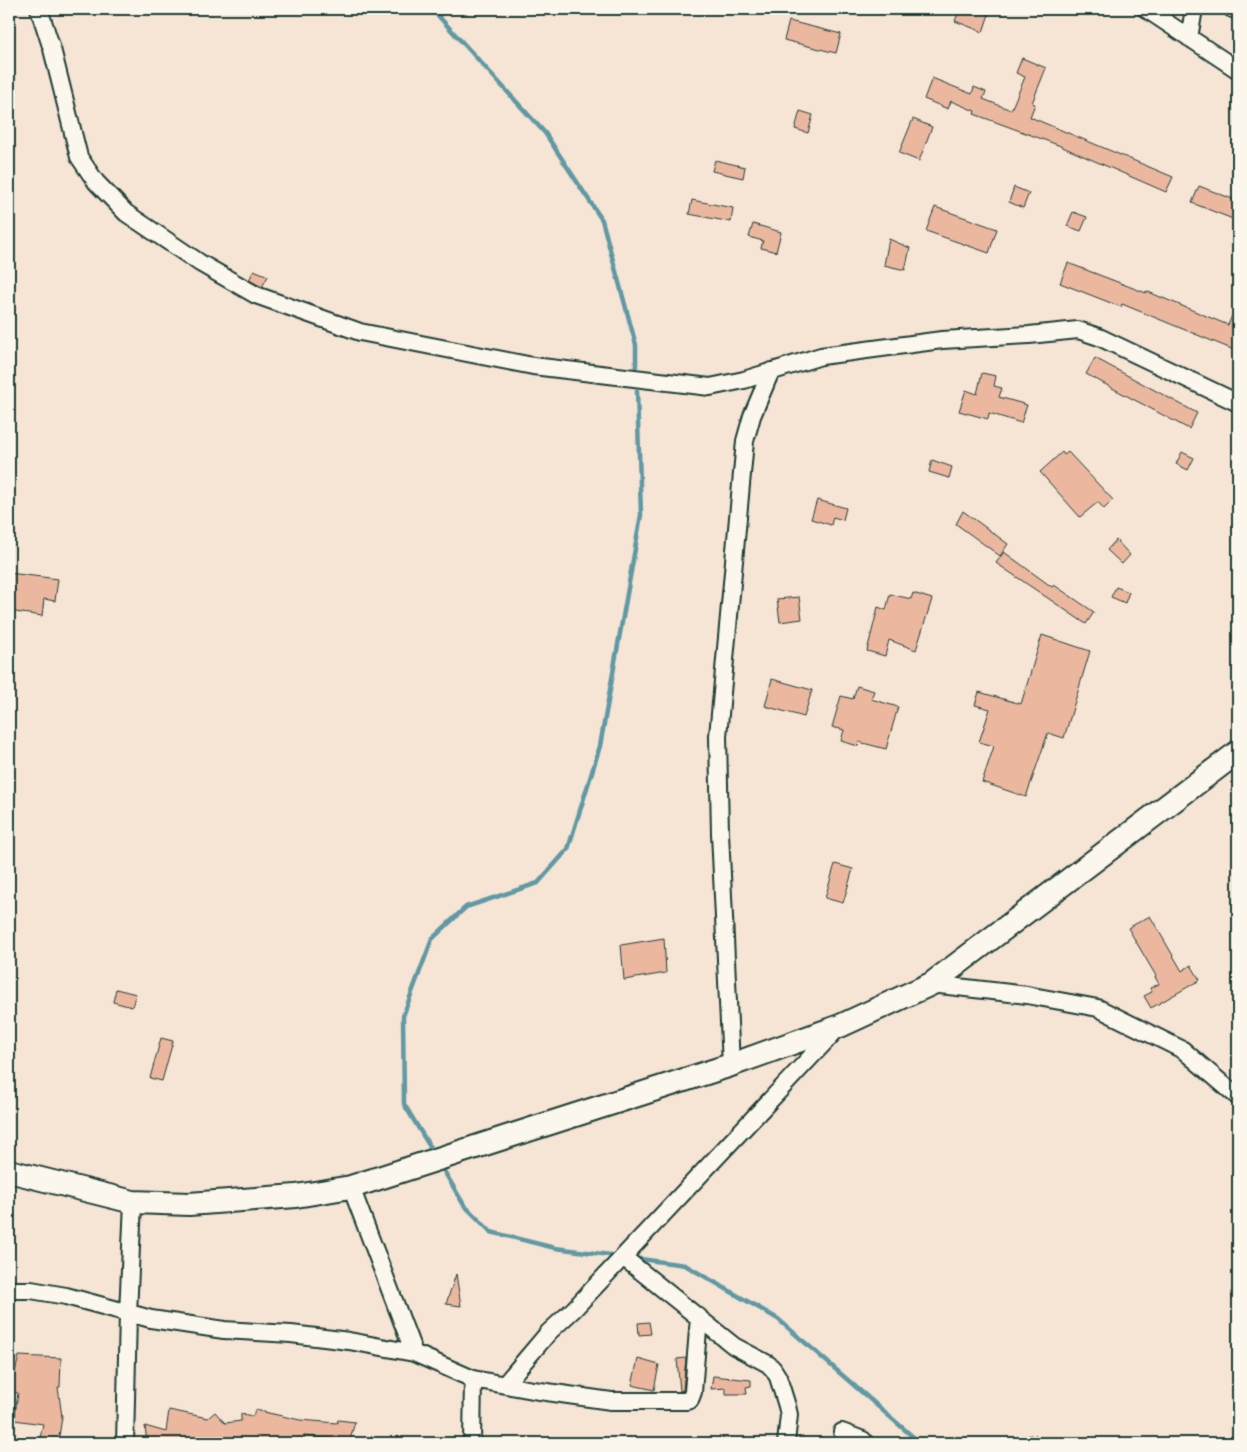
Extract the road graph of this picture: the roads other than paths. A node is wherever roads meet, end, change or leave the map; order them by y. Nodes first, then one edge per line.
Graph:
1 (40, 9) edge
2 (1146, 9) edge
3 (1194, 9) edge
4 (1232, 9) edge
5 (1238, 10) edge
6 (1189, 38) junction
7 (1238, 70) edge
8 (771, 371) junction
9 (1238, 403) edge
10 (1238, 752) edge
11 (931, 984) junction
12 (840, 1026) junction
13 (731, 1065) junction
14 (1238, 1097) edge
15 (9, 1171) edge
16 (351, 1187) junction
17 (133, 1202) junction
18 (623, 1257) junction
19 (9, 1290) edge
20 (128, 1314) junction
21 (699, 1317) junction
22 (414, 1353) junction
23 (473, 1379) junction
24 (504, 1384) junction
25 (842, 1432) dead end
26 (125, 1443) edge
27 (472, 1443) edge
28 (786, 1443) edge
29 (865, 1443) edge

1 - 8 street
2 - 6 street
3 - 6 street
4 - 5 street
6 - 7 street
8 - 9 street
8 - 13 street
10 - 11 street
11 - 12 street
11 - 14 street
12 - 13 street
12 - 18 street
13 - 16 street
15 - 17 street
16 - 17 street
16 - 22 street
17 - 20 street
18 - 21 street
18 - 24 street
19 - 20 street
20 - 22 street
20 - 26 street
21 - 24 street
21 - 28 street
22 - 23 street
23 - 24 street
23 - 27 street
25 - 29 street

